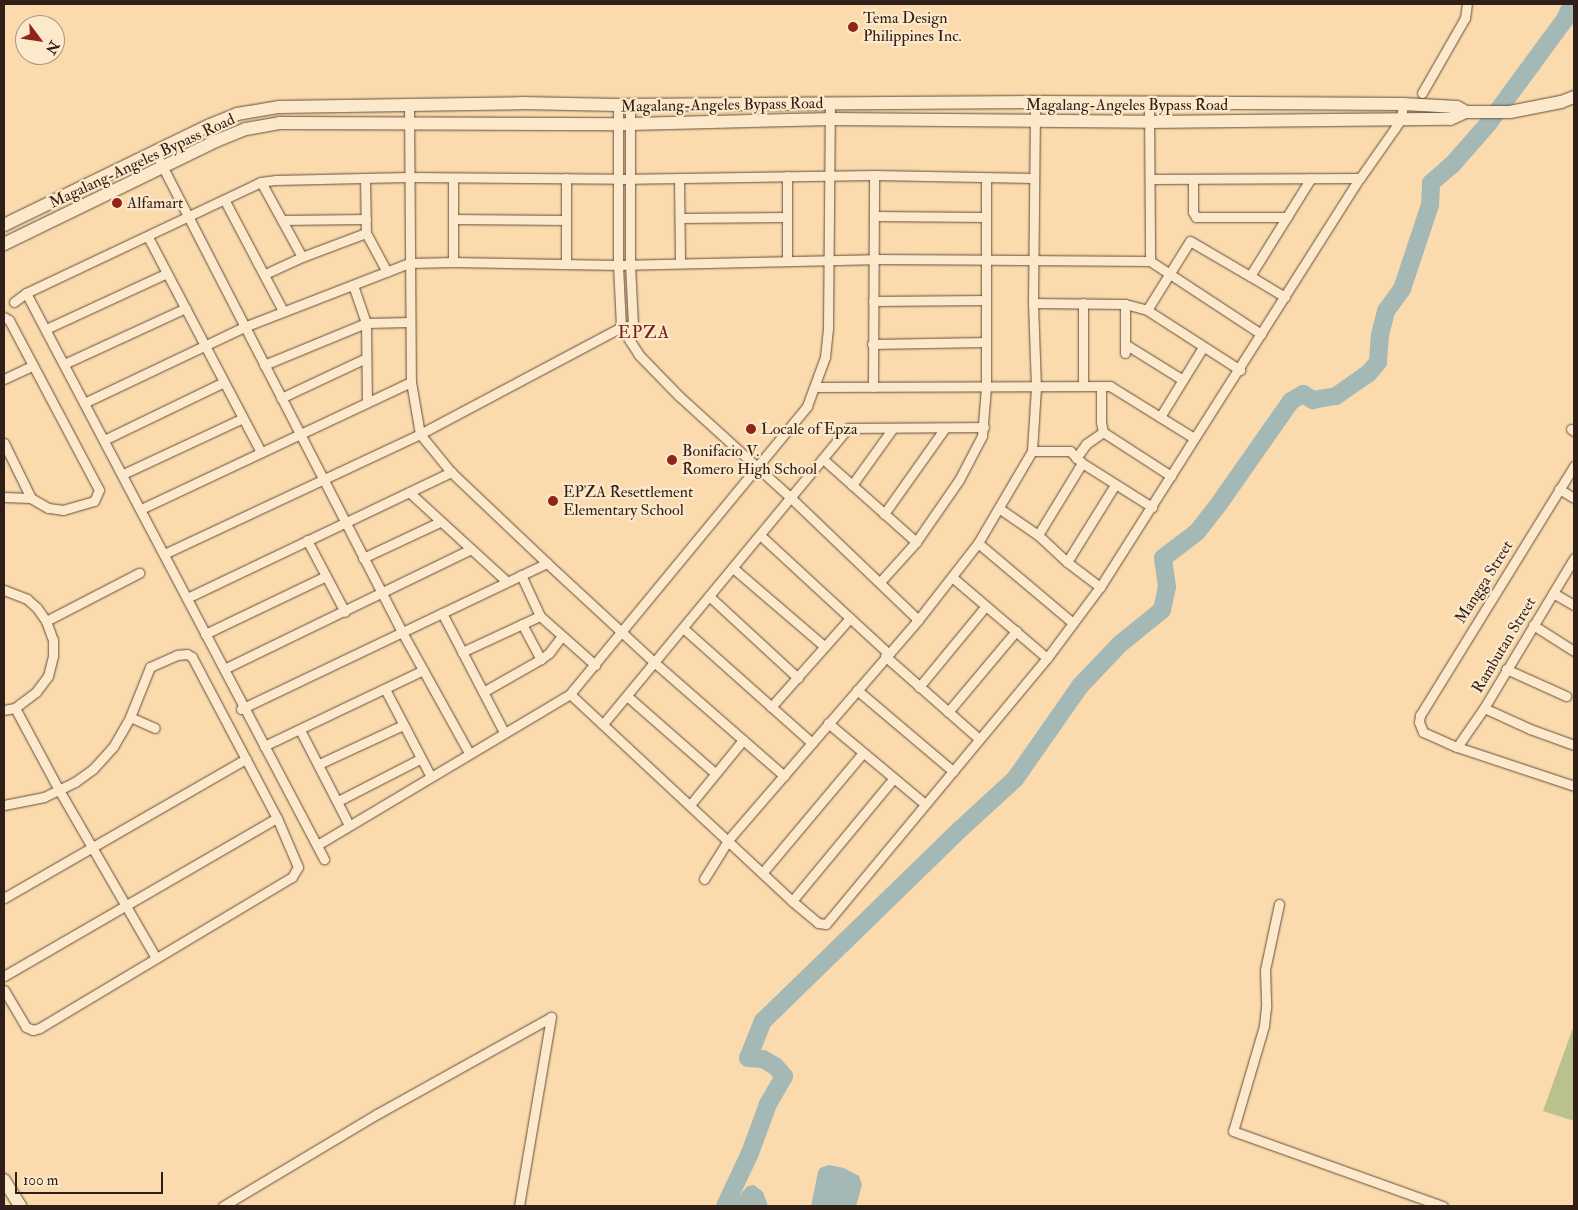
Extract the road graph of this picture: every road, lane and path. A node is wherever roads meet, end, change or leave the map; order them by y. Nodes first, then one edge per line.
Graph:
1 (1467, 4) edge
2 (1422, 93) dead end
3 (1574, 97) edge
4 (830, 102) junction
5 (1035, 102) junction
6 (409, 104) junction
7 (624, 104) junction
8 (1149, 104) junction
9 (1403, 104) junction
10 (1470, 112) junction
11 (831, 119) junction
12 (1401, 119) junction
13 (1035, 122) junction
14 (1150, 122) junction
15 (409, 123) junction
16 (624, 124) junction
17 (155, 152) junction
18 (162, 168) junction
19 (874, 175) junction
20 (787, 176) junction
21 (830, 176) junction
22 (408, 177) junction
23 (365, 178) junction
24 (453, 178) junction
25 (566, 178) junction
26 (680, 178) junction
27 (986, 178) junction
28 (1034, 178) junction
29 (1312, 178) junction
30 (1360, 178) junction
31 (618, 179) junction
32 (630, 179) junction
33 (1193, 179) junction
34 (1151, 180) junction
35 (261, 182) junction
36 (225, 201) junction
37 (874, 216) junction
38 (984, 216) junction
39 (787, 217) junction
40 (1287, 217) junction
41 (187, 218) junction
42 (680, 218) junction
43 (366, 219) junction
44 (453, 219) junction
45 (283, 220) junction
46 (566, 220) junction
47 (4, 225) edge
48 (366, 233) junction
49 (148, 237) junction
50 (4, 244) edge
51 (302, 257) junction
52 (873, 259) junction
53 (787, 260) junction
54 (986, 260) junction
55 (828, 261) junction
56 (1033, 261) junction
57 (1150, 261) junction
58 (453, 262) junction
59 (680, 262) junction
60 (409, 263) junction
61 (566, 264) junction
62 (630, 264) junction
63 (618, 265) junction
64 (387, 272) junction
65 (167, 273) junction
66 (265, 274) junction
67 (1169, 275) junction
68 (1250, 276) junction
69 (353, 284) junction
70 (26, 293) junction
71 (1285, 297) junction
72 (985, 300) junction
73 (873, 301) junction
74 (14, 302) dead end
75 (1033, 303) junction
76 (1083, 303) junction
77 (1125, 304) junction
78 (186, 308) junction
79 (1147, 310) junction
80 (283, 311) junction
81 (4, 317) edge
82 (410, 322) junction
83 (366, 323) junction
84 (633, 325) junction
85 (620, 326) junction
86 (244, 327) junction
87 (46, 329) junction
88 (1261, 334) junction
89 (630, 341) junction
90 (985, 342) junction
91 (872, 344) junction
92 (205, 345) junction
93 (1204, 347) junction
94 (366, 358) junction
95 (64, 364) junction
96 (264, 365) junction
97 (32, 366) junction
98 (1240, 370) junction
99 (4, 379) edge
100 (1183, 380) junction
101 (224, 382) junction
102 (411, 382) junction
103 (1083, 386) junction
104 (1101, 386) junction
105 (816, 387) junction
106 (873, 387) junction
107 (986, 387) junction
108 (1036, 388) junction
109 (281, 398) junction
110 (367, 402) junction
111 (84, 404) junction
112 (1160, 417) junction
113 (243, 418) junction
114 (984, 427) junction
115 (893, 428) junction
116 (944, 428) junction
117 (1103, 432) junction
118 (300, 434) junction
119 (420, 434) junction
120 (1194, 438) junction
121 (104, 440) junction
122 (4, 443) edge
123 (1032, 451) junction
124 (262, 452) junction
125 (823, 459) junction
126 (1079, 461) junction
127 (1574, 466) edge
128 (758, 467) junction
129 (451, 472) junction
130 (123, 474) junction
131 (1171, 476) junction
132 (323, 480) junction
133 (852, 485) junction
134 (1115, 485) junction
135 (1560, 489) junction
136 (409, 492) junction
137 (4, 497) edge
138 (31, 498) junction
139 (791, 498) junction
140 (1574, 498) edge
141 (1152, 507) junction
142 (141, 509) junction
143 (1000, 509) junction
144 (884, 514) junction
145 (345, 522) junction
146 (440, 522) junction
147 (760, 535) junction
148 (1038, 535) junction
149 (307, 540) junction
150 (916, 542) junction
151 (978, 543) junction
152 (471, 549) junction
153 (164, 554) junction
154 (363, 558) junction
155 (1574, 558) edge
156 (1067, 562) junction
157 (547, 563) junction
158 (733, 568) junction
159 (139, 573) dead end
160 (520, 575) junction
161 (326, 576) junction
162 (952, 577) junction
163 (506, 582) junction
164 (880, 582) junction
165 (1100, 587) junction
166 (4, 590) edge
167 (1553, 593) junction
168 (382, 594) junction
169 (709, 596) junction
170 (187, 598) junction
171 (1574, 604) edge
172 (985, 607) junction
173 (344, 612) junction
174 (442, 613) junction
175 (540, 616) junction
176 (850, 618) junction
177 (918, 620) junction
178 (46, 621) junction
179 (1073, 623) junction
180 (522, 624) junction
181 (1533, 625) junction
182 (683, 628) junction
183 (402, 632) junction
184 (622, 632) junction
185 (1016, 632) junction
186 (206, 634) junction
187 (562, 636) junction
188 (824, 646) junction
189 (1574, 651) edge
190 (462, 652) junction
191 (887, 654) junction
192 (1046, 658) junction
193 (541, 659) junction
194 (654, 662) junction
195 (595, 665) junction
196 (1506, 669) junction
197 (224, 670) junction
198 (423, 670) junction
199 (798, 678) junction
200 (919, 687) junction
201 (385, 690) junction
202 (857, 690) junction
203 (482, 692) junction
204 (570, 694) junction
205 (627, 696) junction
206 (1566, 696) dead end
207 (772, 707) junction
208 (15, 708) junction
209 (1484, 708) junction
210 (242, 709) junction
211 (4, 710) edge
212 (948, 712) junction
213 (130, 717) junction
214 (828, 723) junction
215 (603, 724) junction
216 (403, 725) junction
217 (155, 728) dead end
218 (300, 730) junction
219 (504, 732) junction
220 (979, 739) junction
221 (743, 740) junction
222 (812, 743) junction
223 (1574, 745) edge
224 (264, 746) junction
225 (1457, 747) junction
226 (470, 753) junction
227 (862, 753) junction
228 (246, 759) junction
229 (420, 759) junction
230 (319, 764) junction
231 (953, 771) junction
232 (715, 773) junction
233 (784, 776) junction
234 (431, 777) junction
235 (893, 778) junction
236 (1574, 786) edge
237 (59, 790) junction
238 (338, 801) junction
239 (926, 804) junction
240 (4, 805) edge
241 (690, 805) junction
242 (276, 818) junction
243 (349, 825) junction
244 (729, 839) junction
245 (316, 846) junction
246 (93, 847) junction
247 (324, 859) dead end
248 (763, 872) junction
249 (704, 879) dead end
250 (4, 898) edge
251 (792, 901) junction
252 (1279, 904) dead end
253 (127, 905) junction
254 (156, 958) junction
255 (4, 976) edge
256 (4, 990) edge
257 (4, 1180) edge
258 (20, 1206) edge
259 (222, 1206) edge
260 (519, 1206) edge
261 (1443, 1206) edge

1 - 2 street
3 - 10 street, Magalang-Angeles Bypass Road
4 - 5 street, Magalang-Angeles Bypass Road
4 - 7 street, Magalang-Angeles Bypass Road
4 - 11 street
5 - 8 street, Magalang-Angeles Bypass Road
5 - 13 street
6 - 7 street, Magalang-Angeles Bypass Road
6 - 15 street
6 - 17 street, Magalang-Angeles Bypass Road
7 - 16 street
8 - 9 street, Magalang-Angeles Bypass Road
8 - 14 street
9 - 10 street, Magalang-Angeles Bypass Road
9 - 12 street
10 - 12 street, Magalang-Angeles Bypass Road
11 - 13 street, Magalang-Angeles Bypass Road
11 - 16 street, Magalang-Angeles Bypass Road
11 - 21 street
12 - 14 street, Magalang-Angeles Bypass Road
12 - 30 street
13 - 14 street, Magalang-Angeles Bypass Road
13 - 28 street
14 - 34 street
15 - 16 street, Magalang-Angeles Bypass Road
15 - 18 street, Magalang-Angeles Bypass Road
15 - 22 street
16 - 31 street
16 - 32 street
17 - 18 street
17 - 47 street, Magalang-Angeles Bypass Road
18 - 41 street
18 - 50 street, Magalang-Angeles Bypass Road
19 - 21 street
19 - 27 street
19 - 37 street
20 - 21 street
20 - 26 street
20 - 39 street
21 - 55 street
22 - 23 street
22 - 24 street
22 - 60 street
23 - 35 street
23 - 43 street
24 - 25 street
24 - 44 street
25 - 31 street
25 - 46 street
26 - 32 street
26 - 42 street
27 - 28 street
27 - 38 street
28 - 56 street
29 - 30 street
29 - 33 street
29 - 40 street
30 - 71 street
31 - 32 street
31 - 63 street
32 - 62 street
33 - 34 street
33 - 40 street
34 - 57 street
35 - 36 street
35 - 45 street
36 - 41 street
36 - 66 street
37 - 38 street
37 - 52 street
38 - 54 street
39 - 42 street
39 - 53 street
40 - 68 street
41 - 49 street
41 - 86 street
42 - 59 street
43 - 45 street
43 - 48 street
44 - 46 street
44 - 58 street
45 - 51 street
46 - 61 street
48 - 51 street
48 - 64 street
49 - 65 street
49 - 70 street
51 - 66 street
52 - 54 street
52 - 55 street
52 - 73 street
53 - 55 street
53 - 59 street
54 - 56 street
54 - 72 street
55 - 105 street
56 - 57 street
56 - 75 street
57 - 67 street
58 - 60 street
58 - 61 street
59 - 62 street
60 - 64 street
60 - 82 street
61 - 63 street
62 - 63 street
62 - 84 street
63 - 85 street
64 - 69 street
65 - 78 street
65 - 87 street
66 - 80 street
67 - 68 street
67 - 79 street
67 - 88 street
68 - 71 street
69 - 80 street
69 - 83 street
70 - 74 street
70 - 87 street
71 - 88 street
72 - 73 street
72 - 90 street
73 - 91 street
75 - 76 street
75 - 108 street
76 - 77 street
76 - 103 street
77 - 79 street
77 - 100 street
78 - 92 street
78 - 95 street
79 - 93 street
80 - 86 street
81 - 97 street
82 - 83 street
82 - 102 street
83 - 94 street
83 - 96 street
84 - 85 street
84 - 89 street
85 - 89 street
85 - 119 street
86 - 92 street
86 - 96 street
87 - 95 street
88 - 98 street
89 - 128 street
90 - 91 street
90 - 107 street
91 - 106 street
92 - 101 street
92 - 111 street
93 - 98 street
93 - 100 street
94 - 109 street
94 - 110 street
95 - 111 street
96 - 109 street
97 - 99 street
97 - 138 street
98 - 120 street
100 - 112 street
101 - 113 street
101 - 121 street
102 - 110 street
102 - 119 street
103 - 104 street
103 - 108 street
104 - 112 street
104 - 117 street
105 - 106 street
105 - 128 street
106 - 107 street
107 - 108 street
107 - 114 street
108 - 123 street
109 - 118 street
110 - 118 street
111 - 121 street
112 - 120 street
113 - 124 street
113 - 130 street
114 - 116 street
114 - 150 street
115 - 116 street
115 - 125 street
115 - 133 street
116 - 144 street
117 - 126 street
117 - 131 street
118 - 124 street
118 - 132 street
119 - 129 street
119 - 132 street
120 - 131 street
121 - 130 street
122 - 138 street
123 - 126 street
123 - 143 street
124 - 142 street
125 - 133 street
125 - 139 street
126 - 134 street
126 - 148 street
127 - 135 street, Mangga Street
128 - 139 street
128 - 184 street
129 - 136 street
129 - 157 street
130 - 142 street
131 - 141 street
132 - 145 street
132 - 153 street
133 - 144 street
134 - 141 street
134 - 156 street
135 - 140 street
135 - 225 street, Mangga Street
136 - 145 street
136 - 146 street
137 - 138 street
139 - 147 street
139 - 164 street
141 - 165 street
142 - 153 street
143 - 148 street
143 - 151 street
144 - 150 street
145 - 149 street
145 - 154 street
146 - 152 street
146 - 154 street
147 - 158 street
147 - 176 street
148 - 156 street
149 - 161 street
149 - 170 street
150 - 164 street
151 - 162 street
151 - 179 street
152 - 163 street
152 - 168 street
153 - 170 street
154 - 168 street
155 - 167 street, Rambutan Street
156 - 165 street
157 - 160 street
157 - 184 street
158 - 169 street
158 - 188 street
159 - 178 street
160 - 163 street
160 - 175 street
161 - 173 street
161 - 186 street
162 - 172 street
162 - 177 street
163 - 174 street
164 - 177 street
165 - 179 street
166 - 178 street
167 - 171 street
167 - 181 street, Rambutan Street
168 - 173 street
168 - 183 street
169 - 182 street
169 - 199 street
170 - 186 street
172 - 185 street
172 - 200 street
173 - 197 street
174 - 183 street
174 - 190 street
175 - 180 street
175 - 187 street
176 - 188 street
176 - 191 street
177 - 191 street
178 - 208 street
179 - 192 street
180 - 190 street
180 - 193 street
181 - 189 street
181 - 196 street, Rambutan Street
182 - 194 street
182 - 207 street
183 - 198 street
183 - 210 street
184 - 194 street
184 - 195 street
185 - 192 street
185 - 212 street
186 - 197 street
187 - 193 street
187 - 195 street
188 - 199 street
190 - 203 street
191 - 200 street
191 - 202 street
192 - 220 street
193 - 203 street
194 - 205 street
194 - 221 street
195 - 204 street
196 - 206 street
196 - 209 street, Rambutan Street
197 - 210 street
198 - 201 street
198 - 226 street
199 - 207 street
200 - 212 street
201 - 216 street
201 - 218 street
202 - 214 street
202 - 231 street
203 - 219 street
204 - 215 street
204 - 219 street
205 - 215 street
205 - 232 street
207 - 222 street
208 - 211 street
208 - 237 street
209 - 223 street
209 - 225 street, Rambutan Street
210 - 224 street
212 - 220 street
213 - 217 street
213 - 228 street
213 - 237 street
214 - 222 street
214 - 227 street
215 - 241 street
216 - 229 street
216 - 230 street
218 - 224 street
218 - 230 street
219 - 226 street
220 - 231 street
221 - 232 street
221 - 233 street
222 - 233 street
224 - 245 street
225 - 236 street
226 - 234 street
227 - 235 street
227 - 248 street
228 - 242 street
228 - 246 street
229 - 234 street
229 - 238 street
230 - 238 street
231 - 239 street
232 - 241 street
233 - 244 street
234 - 243 street
235 - 239 street
235 - 251 street
237 - 240 street
237 - 246 street
238 - 243 street
239 - 251 street
241 - 244 street
242 - 253 street
242 - 254 street
243 - 245 street
244 - 248 street
244 - 249 street
245 - 247 street
246 - 250 street
246 - 253 street
248 - 251 street
252 - 261 street
253 - 254 street
253 - 255 street
254 - 256 street
257 - 258 street
259 - 260 street

